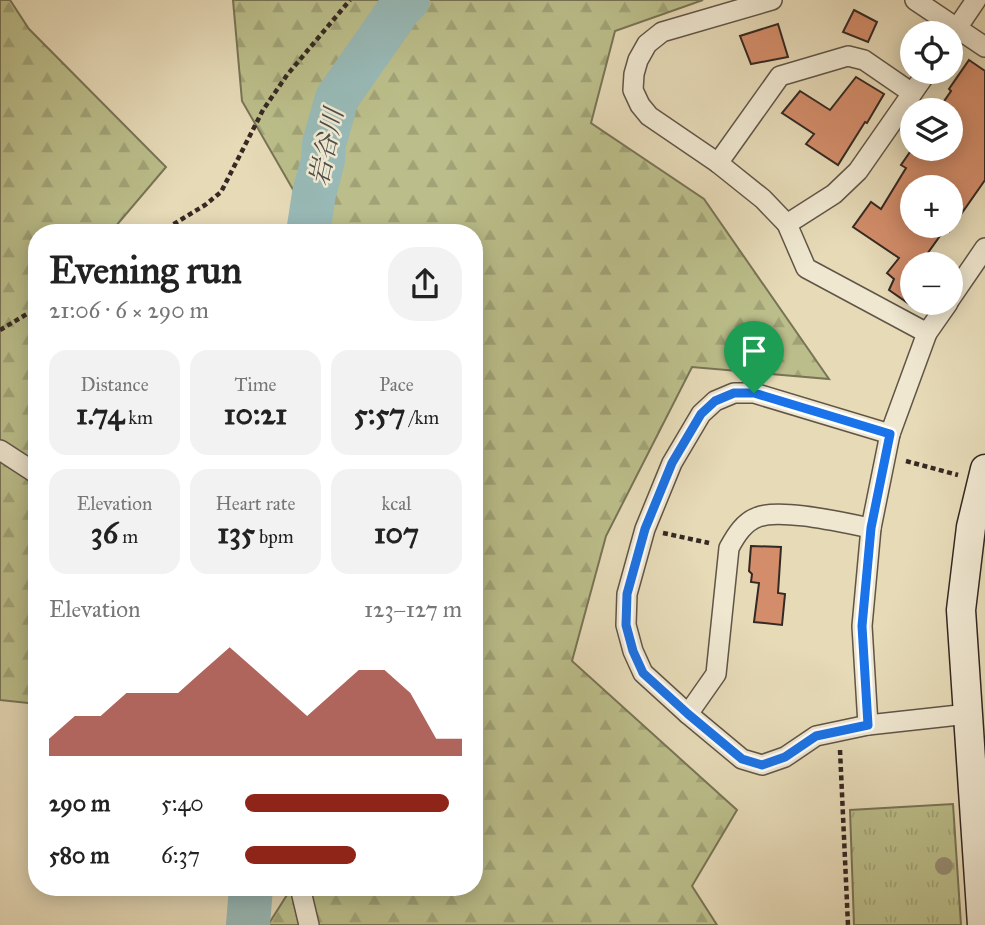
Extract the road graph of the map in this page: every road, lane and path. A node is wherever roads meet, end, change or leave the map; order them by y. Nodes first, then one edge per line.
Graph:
1 (351, 0) edge
2 (772, 0) edge
3 (915, 0) edge
4 (976, 0) edge
5 (940, 21) edge
6 (962, 21) edge
7 (963, 37) edge
8 (985, 47) edge
9 (918, 84) edge
10 (912, 93) junction
11 (719, 163) junction
12 (174, 224) edge
13 (787, 224) junction
14 (985, 248) edge
15 (963, 280) edge
16 (28, 313) edge
17 (939, 315) edge
18 (0, 330) edge
19 (927, 333) junction
20 (890, 434) junction
21 (0, 450) edge
22 (886, 455) junction
23 (28, 468) edge
24 (975, 473) edge
25 (871, 528) junction
26 (978, 528) edge
27 (645, 529) junction
28 (729, 548) junction
29 (688, 714) junction
30 (968, 714) junction
31 (868, 725) junction
32 (839, 732) junction
33 (302, 896) edge
34 (309, 925) edge
35 (848, 925) edge
36 (982, 925) edge

1 - 12 path
2 - 11 street
3 - 5 street
4 - 6 street
7 - 8 street
9 - 10 street
10 - 11 street
10 - 13 street
11 - 13 street
13 - 19 street
14 - 15 street
16 - 18 path
17 - 19 street
19 - 20 street
20 - 22 street
20 - 27 street
21 - 23 street
22 - 24 path
22 - 25 street
24 - 26 street
25 - 28 street
25 - 31 street
26 - 30 street
27 - 28 path
27 - 29 street
28 - 29 street
29 - 32 street
30 - 31 street
30 - 36 street
31 - 32 street
32 - 35 path
33 - 34 street

